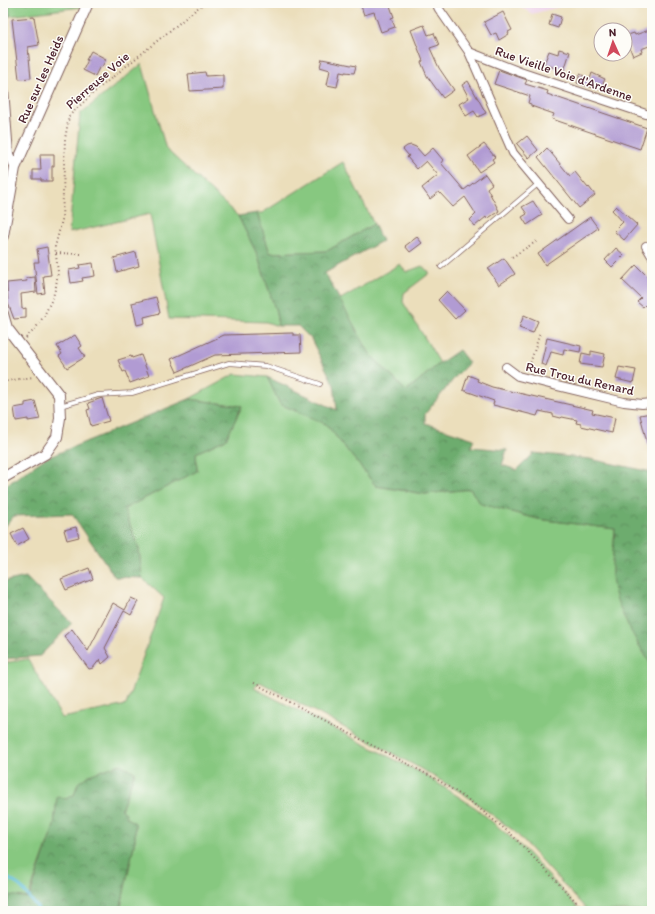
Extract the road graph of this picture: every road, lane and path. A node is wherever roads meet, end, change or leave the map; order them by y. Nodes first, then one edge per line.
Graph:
1 (88, 3) edge
2 (204, 3) edge
3 (436, 3) edge
4 (469, 52) junction
5 (3, 76) edge
6 (652, 116) edge
7 (15, 168) junction
8 (538, 184) junction
9 (568, 220) dead end
10 (3, 236) edge
11 (537, 241) dead end
12 (646, 246) dead end
13 (56, 253) junction
14 (83, 254) dead end
15 (652, 256) edge
16 (512, 257) dead end
17 (441, 267) dead end
18 (3, 314) edge
19 (540, 333) dead end
20 (20, 344) junction
21 (506, 368) dead end
22 (41, 371) junction
23 (525, 378) junction
24 (3, 379) edge
25 (320, 384) dead end
26 (652, 403) edge
27 (60, 406) junction
28 (3, 478) edge
29 (254, 683) dead end
30 (584, 911) edge

1 - 7 street, Rue sur les Heids
2 - 13 path, Pierreuse Voie
3 - 4 street
4 - 6 street, Rue Vieille Voie d'Ardenne
4 - 8 street
5 - 7 street
7 - 10 street, Rue sur les Heids
8 - 9 street
8 - 17 lane
11 - 16 path
12 - 15 street
13 - 14 path
13 - 20 path, Pierreuse Voie
18 - 20 street
19 - 23 path
20 - 22 street
21 - 23 street, Rue Trou du Renard
22 - 24 path
22 - 27 street
23 - 26 street, Rue Trou du Renard
25 - 27 lane
27 - 28 street
29 - 30 path

